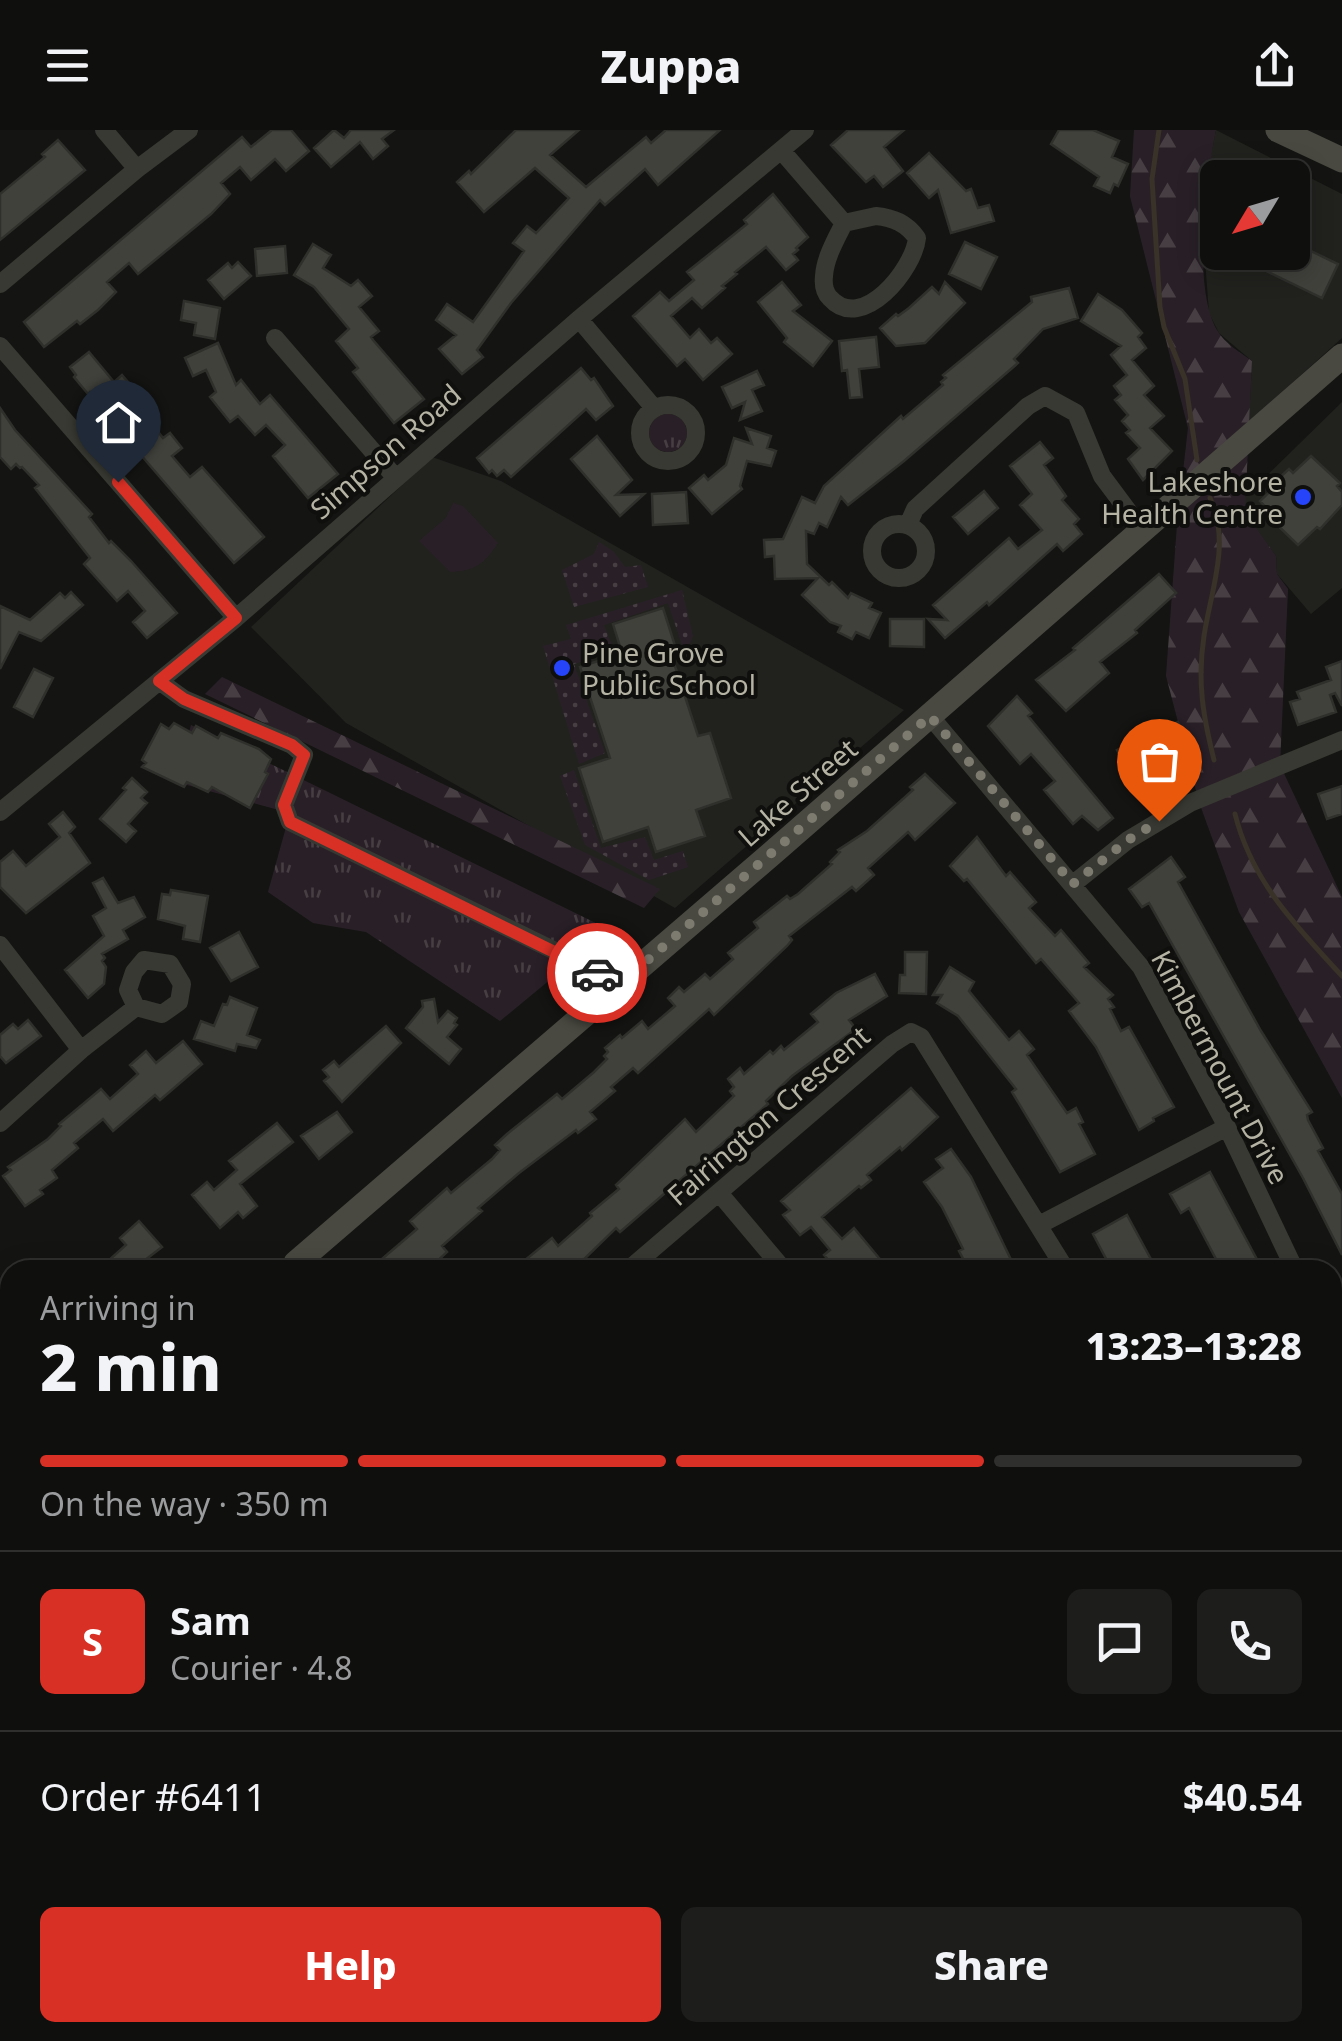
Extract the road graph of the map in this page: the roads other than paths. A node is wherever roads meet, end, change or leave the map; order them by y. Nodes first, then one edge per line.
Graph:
1 (104, 130) edge
2 (189, 130) edge
3 (804, 130) edge
4 (1278, 130) edge
5 (781, 150) junction
6 (1342, 160) edge
7 (136, 168) junction
8 (844, 223) junction
9 (0, 284) edge
10 (579, 319) junction
11 (275, 338) dead end
12 (0, 346) edge
13 (1342, 356) edge
14 (654, 408) dead end
15 (395, 477) junction
16 (908, 526) dead end
17 (1142, 531) junction
18 (236, 618) junction
19 (159, 681) junction
20 (930, 716) junction
21 (1342, 740) edge
22 (0, 812) edge
23 (1073, 884) junction
24 (0, 946) edge
25 (612, 991) junction
26 (136, 1007) dead end
27 (82, 1050) junction
28 (3, 1114) edge
29 (1227, 1127) junction
30 (720, 1194) junction
31 (1040, 1225) junction
32 (304, 1260) edge
33 (640, 1260) edge
34 (776, 1260) edge
35 (1060, 1260) edge
36 (1290, 1260) edge

1 - 7 street
2 - 7 street
3 - 5 street, Simpson Road
4 - 6 street
5 - 8 street
5 - 10 street, Simpson Road
7 - 9 street
8 - 8 street
10 - 14 street
10 - 15 street, Simpson Road
11 - 15 street
12 - 18 street
13 - 17 street, Lake Street
15 - 18 street, Simpson Road
16 - 17 street
17 - 20 street, Lake Street
18 - 19 street, Simpson Road
19 - 22 street, Simpson Road
19 - 25 street
20 - 23 street, Kimbermount Drive
20 - 25 street, Lake Street
21 - 23 street
23 - 29 street, Kimbermount Drive
24 - 27 street
25 - 32 street, Lake Street
26 - 27 street
27 - 28 street
29 - 31 street
29 - 36 street, Kimbermount Drive
30 - 31 street, Fairington Crescent
30 - 33 street, Fairington Crescent
30 - 34 street
31 - 35 street, Fairington Crescent

